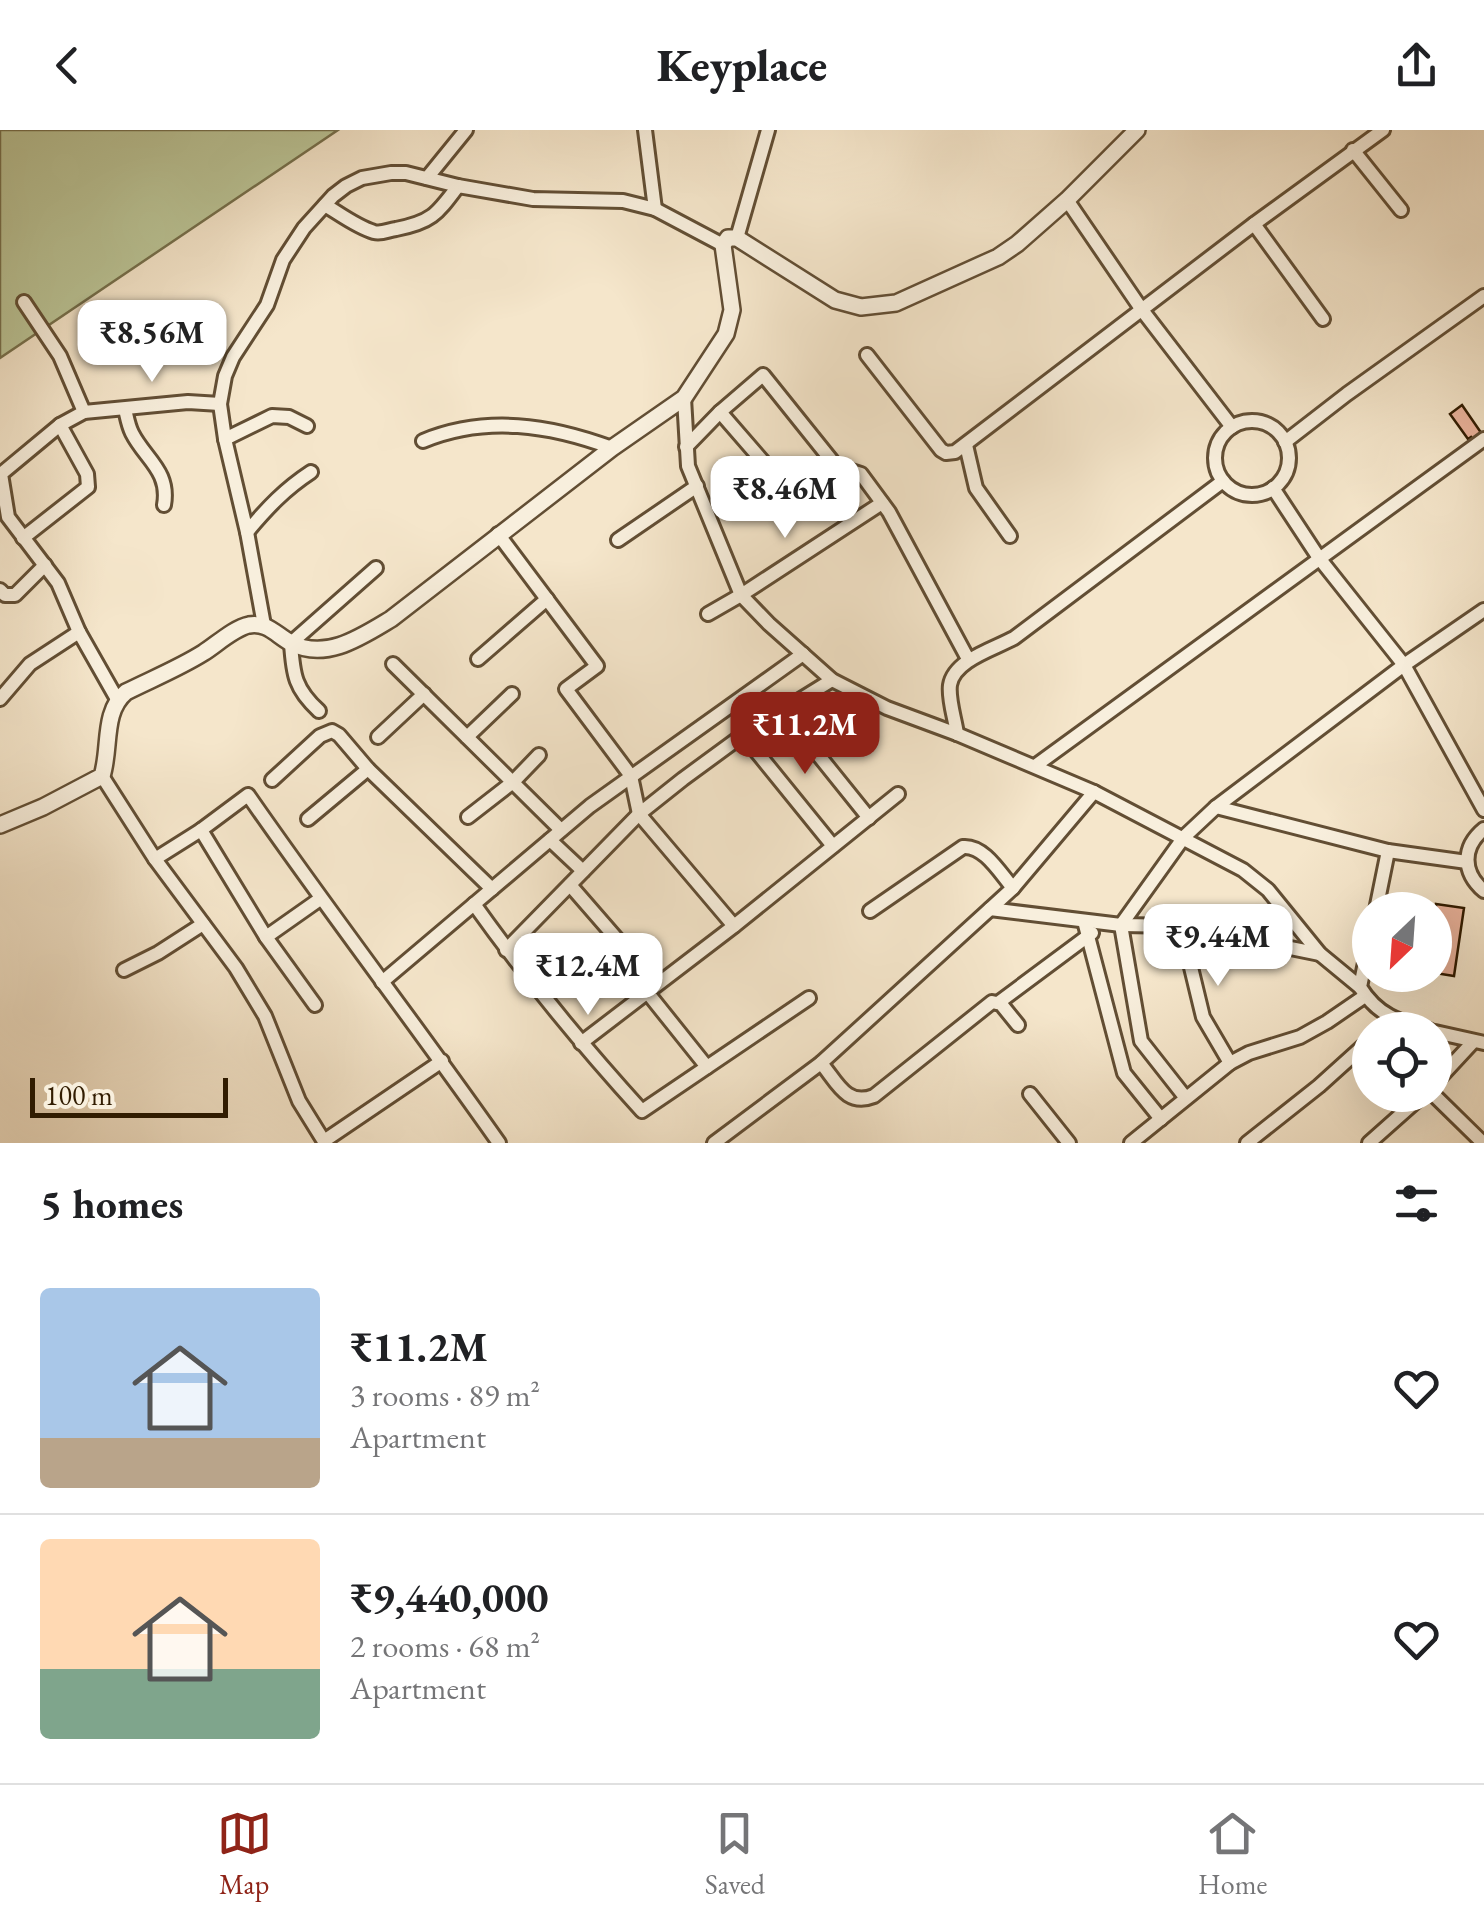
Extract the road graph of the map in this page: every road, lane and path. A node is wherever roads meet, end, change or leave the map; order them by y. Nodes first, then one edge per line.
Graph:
1 (466, 130) edge
2 (644, 130) edge
3 (768, 130) edge
4 (1137, 130) edge
5 (1383, 130) edge
6 (1353, 150) junction
7 (427, 178) junction
8 (458, 186) junction
9 (1066, 200) junction
10 (325, 205) junction
11 (655, 209) junction
12 (1401, 210) dead end
13 (1254, 224) junction
14 (730, 242) junction
15 (1484, 296) edge
16 (24, 302) dead end
17 (1142, 310) junction
18 (1323, 319) dead end
19 (867, 355) dead end
20 (684, 398) junction
21 (220, 404) junction
22 (125, 409) junction
23 (84, 412) junction
24 (720, 412) junction
25 (60, 424) junction
26 (307, 426) dead end
27 (1232, 427) junction
28 (225, 439) junction
29 (1484, 439) edge
30 (422, 442) dead end
31 (1285, 442) junction
32 (966, 444) junction
33 (686, 447) junction
34 (612, 448) junction
35 (312, 472) dead end
36 (0, 475) edge
37 (1223, 481) junction
38 (696, 486) junction
39 (1274, 488) junction
40 (798, 502) dead end
41 (882, 502) junction
42 (164, 505) dead end
43 (247, 532) junction
44 (498, 534) junction
45 (1010, 536) dead end
46 (23, 538) junction
47 (618, 540) dead end
48 (1319, 558) junction
49 (45, 565) junction
50 (376, 568) dead end
51 (0, 590) edge
52 (741, 595) junction
53 (547, 599) junction
54 (1484, 610) edge
55 (708, 614) dead end
56 (264, 625) junction
57 (79, 632) junction
58 (291, 643) junction
59 (803, 654) junction
60 (968, 658) junction
61 (478, 659) dead end
62 (393, 664) dead end
63 (1404, 665) junction
64 (832, 680) junction
65 (424, 694) junction
66 (512, 694) dead end
67 (0, 699) edge
68 (117, 699) junction
69 (319, 711) dead end
70 (782, 711) junction
71 (743, 734) junction
72 (957, 734) junction
73 (378, 736) dead end
74 (467, 737) junction
75 (539, 755) dead end
76 (1035, 766) junction
77 (368, 769) junction
78 (102, 776) junction
79 (631, 776) junction
80 (272, 780) dead end
81 (513, 782) junction
82 (1094, 792) junction
83 (898, 794) dead end
84 (1216, 806) junction
85 (1484, 810) edge
86 (640, 814) junction
87 (468, 817) dead end
88 (308, 818) dead end
89 (869, 818) junction
90 (0, 824) edge
91 (1484, 829) edge
92 (201, 830) junction
93 (561, 830) junction
94 (1184, 837) junction
95 (550, 840) junction
96 (833, 846) junction
97 (1388, 851) junction
98 (155, 858) junction
99 (1467, 862) junction
100 (583, 872) junction
101 (570, 885) junction
102 (492, 888) junction
103 (1013, 888) junction
104 (1484, 891) edge
105 (1380, 892) edge
106 (320, 900) junction
107 (474, 904) junction
108 (990, 909) junction
109 (870, 910) dead end
110 (1084, 920) junction
111 (1105, 923) junction
112 (203, 924) junction
113 (1121, 924) junction
114 (734, 926) junction
115 (1180, 926) junction
116 (1088, 936) junction
117 (266, 937) junction
118 (506, 950) junction
119 (1320, 954) junction
120 (124, 970) dead end
121 (382, 982) junction
122 (1352, 983) edge
123 (651, 988) junction
124 (1362, 992) joint
125 (809, 998) dead end
126 (998, 1003) junction
127 (315, 1005) dead end
128 (1376, 1012) edge
129 (1018, 1025) dead end
130 (1452, 1036) edge
131 (581, 1043) junction
132 (1479, 1043) edge
133 (1352, 1056) edge
134 (442, 1061) junction
135 (1230, 1062) junction
136 (821, 1063) junction
137 (707, 1067) junction
138 (1452, 1068) edge
139 (1030, 1094) dead end
140 (1185, 1097) junction
141 (1405, 1112) edge
142 (1451, 1112) edge
143 (1161, 1119) junction
144 (324, 1142) edge
145 (500, 1143) edge
146 (714, 1143) edge
147 (1070, 1143) edge
148 (1131, 1143) edge
149 (1247, 1143) edge
150 (1370, 1143) edge
151 (1483, 1143) edge

1 - 7 street
2 - 11 street
3 - 14 street
4 - 9 street
5 - 6 street
6 - 12 street
6 - 13 street
7 - 8 street
7 - 10 street
8 - 10 street
8 - 11 street
9 - 14 street
9 - 17 street
10 - 21 street
11 - 14 street
13 - 17 street
13 - 18 street
14 - 20 street
15 - 31 street
16 - 23 street
17 - 27 street
17 - 32 street
19 - 32 street
20 - 33 street
20 - 34 street
21 - 22 street
21 - 28 street
22 - 23 street
22 - 42 street
23 - 25 street
24 - 33 street
24 - 40 street
24 - 41 street
25 - 36 street
25 - 46 street
26 - 28 street
27 - 31 street
27 - 37 street
28 - 43 street
29 - 48 street
30 - 34 street
31 - 39 street
32 - 45 street
33 - 38 street
34 - 44 street
35 - 43 street
36 - 46 street
37 - 39 street
37 - 60 street
38 - 47 street
38 - 52 street
39 - 48 street
41 - 52 street
41 - 60 street
43 - 56 street
44 - 53 street
44 - 58 street
46 - 49 street
48 - 63 street
48 - 76 street
49 - 51 street
49 - 57 street
50 - 58 street
52 - 55 street
52 - 59 street
53 - 61 street
53 - 79 street
54 - 63 street
56 - 58 street
56 - 68 street
57 - 67 street
57 - 68 street
58 - 69 street
59 - 64 street
59 - 79 street
60 - 72 street
62 - 65 street
63 - 84 street
63 - 85 street
64 - 70 street
64 - 72 street
65 - 73 street
65 - 74 street
66 - 74 street
68 - 78 street
70 - 71 street
70 - 89 street
71 - 86 street
71 - 96 street
72 - 76 street
74 - 81 street
75 - 81 street
76 - 82 street
77 - 80 street
77 - 88 street
77 - 102 street
78 - 90 street
78 - 98 street
79 - 86 street
79 - 93 street
81 - 87 street
81 - 93 street
82 - 94 street
82 - 103 street
83 - 89 street
84 - 94 street
84 - 97 street
86 - 100 street
86 - 114 street
89 - 96 street
91 - 99 street
92 - 98 street
92 - 106 street
92 - 117 street
93 - 95 street
94 - 113 street
94 - 119 street
95 - 100 street
95 - 102 street
96 - 114 street
97 - 99 street
97 - 105 street
98 - 112 street
99 - 104 street
100 - 101 street
101 - 118 street
101 - 123 street
102 - 107 street
103 - 108 street
103 - 109 street
106 - 117 street
106 - 121 street
107 - 118 street
107 - 121 street
108 - 110 street
108 - 136 street
110 - 111 street
110 - 116 street
111 - 113 street
111 - 116 street
112 - 120 street
112 - 144 street
113 - 115 street
113 - 140 street
114 - 123 street
115 - 119 street
115 - 135 street
116 - 126 street
116 - 143 street
117 - 127 street
118 - 131 street
119 - 122 street
121 - 134 street
123 - 131 street
123 - 137 street
124 - 128 street
124 - 135 street
125 - 137 street
126 - 129 street
126 - 136 street
130 - 132 street
131 - 137 street
132 - 138 street
133 - 149 street
134 - 144 street
134 - 145 street
135 - 140 street
136 - 146 street
139 - 147 street
140 - 143 street
141 - 150 street
142 - 151 street
143 - 148 street

